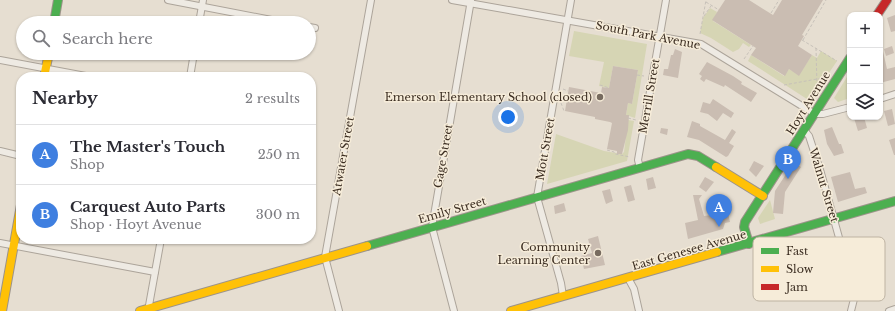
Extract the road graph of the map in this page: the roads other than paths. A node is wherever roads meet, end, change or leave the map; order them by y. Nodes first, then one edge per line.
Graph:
1 (58, 0) edge
2 (168, 0) edge
3 (371, 0) edge
4 (452, 0) edge
5 (571, 0) edge
6 (666, 0) edge
7 (887, 0) edge
8 (470, 2) edge
9 (203, 3) edge
10 (880, 12) edge
11 (55, 16) edge
12 (200, 16) edge
13 (258, 16) edge
14 (568, 20) junction
15 (659, 35) junction
16 (0, 60) edge
17 (48, 60) edge
18 (193, 60) edge
19 (847, 63) edge
20 (42, 72) edge
21 (45, 72) edge
22 (191, 72) edge
23 (895, 94) edge
24 (883, 98) edge
25 (847, 108) edge
26 (815, 114) junction
27 (804, 130) junction
28 (0, 152) edge
29 (16, 155) edge
30 (640, 168) junction
31 (762, 196) junction
32 (537, 197) junction
33 (895, 201) edge
34 (834, 219) junction
35 (432, 227) junction
36 (16, 234) edge
37 (773, 237) edge
38 (839, 237) edge
39 (0, 243) edge
40 (753, 243) edge
41 (160, 244) edge
42 (749, 244) junction
43 (14, 246) junction
44 (325, 258) junction
45 (155, 272) junction
46 (628, 278) junction
47 (563, 296) junction
48 (854, 301) edge
49 (895, 309) edge
50 (148, 310) edge
51 (2, 311) edge
52 (140, 311) edge
53 (339, 311) edge
54 (454, 311) edge
55 (511, 311) edge
56 (639, 311) edge
57 (851, 311) edge
58 (889, 311) edge

1 - 11 main road
2 - 9 street
3 - 44 street, Atwater Street
4 - 8 street, South Park Avenue
5 - 14 street, Mott Street
6 - 15 street, Merrill Street
7 - 10 main road
8 - 14 street, South Park Avenue
8 - 35 street, Gage Street
9 - 12 street
9 - 13 street
14 - 15 street, South Park Avenue
14 - 32 street, Mott Street
15 - 26 street, South Park Avenue
15 - 30 street, Merrill Street
16 - 20 street
17 - 21 main road
18 - 22 street
19 - 26 main road, Hoyt Avenue
23 - 24 street
25 - 26 street
26 - 27 main road, Hoyt Avenue
27 - 31 main road, Hoyt Avenue
27 - 34 street, Walnut Street
28 - 29 street
30 - 31 main road, Emily Street
30 - 32 main road, Emily Street
31 - 42 main road, Hoyt Avenue
32 - 35 main road, Emily Street
32 - 47 street, Mott Street
33 - 34 main road, East Genesee Avenue
34 - 37 main road, East Genesee Avenue
34 - 38 street, Walnut Street
35 - 44 main road, Emily Street
35 - 54 street, Gage Street
36 - 43 main road
39 - 43 street
40 - 42 main road, East Genesee Avenue
41 - 45 street
42 - 46 main road, East Genesee Avenue
43 - 45 street
43 - 51 main road
44 - 50 main road, Emily Street
44 - 53 street, Atwater Street
45 - 50 street
46 - 47 main road, East Genesee Avenue
46 - 56 street
47 - 55 main road, East Genesee Avenue
48 - 57 street, Walnut Street
49 - 58 street
50 - 52 main road, Emily Street

